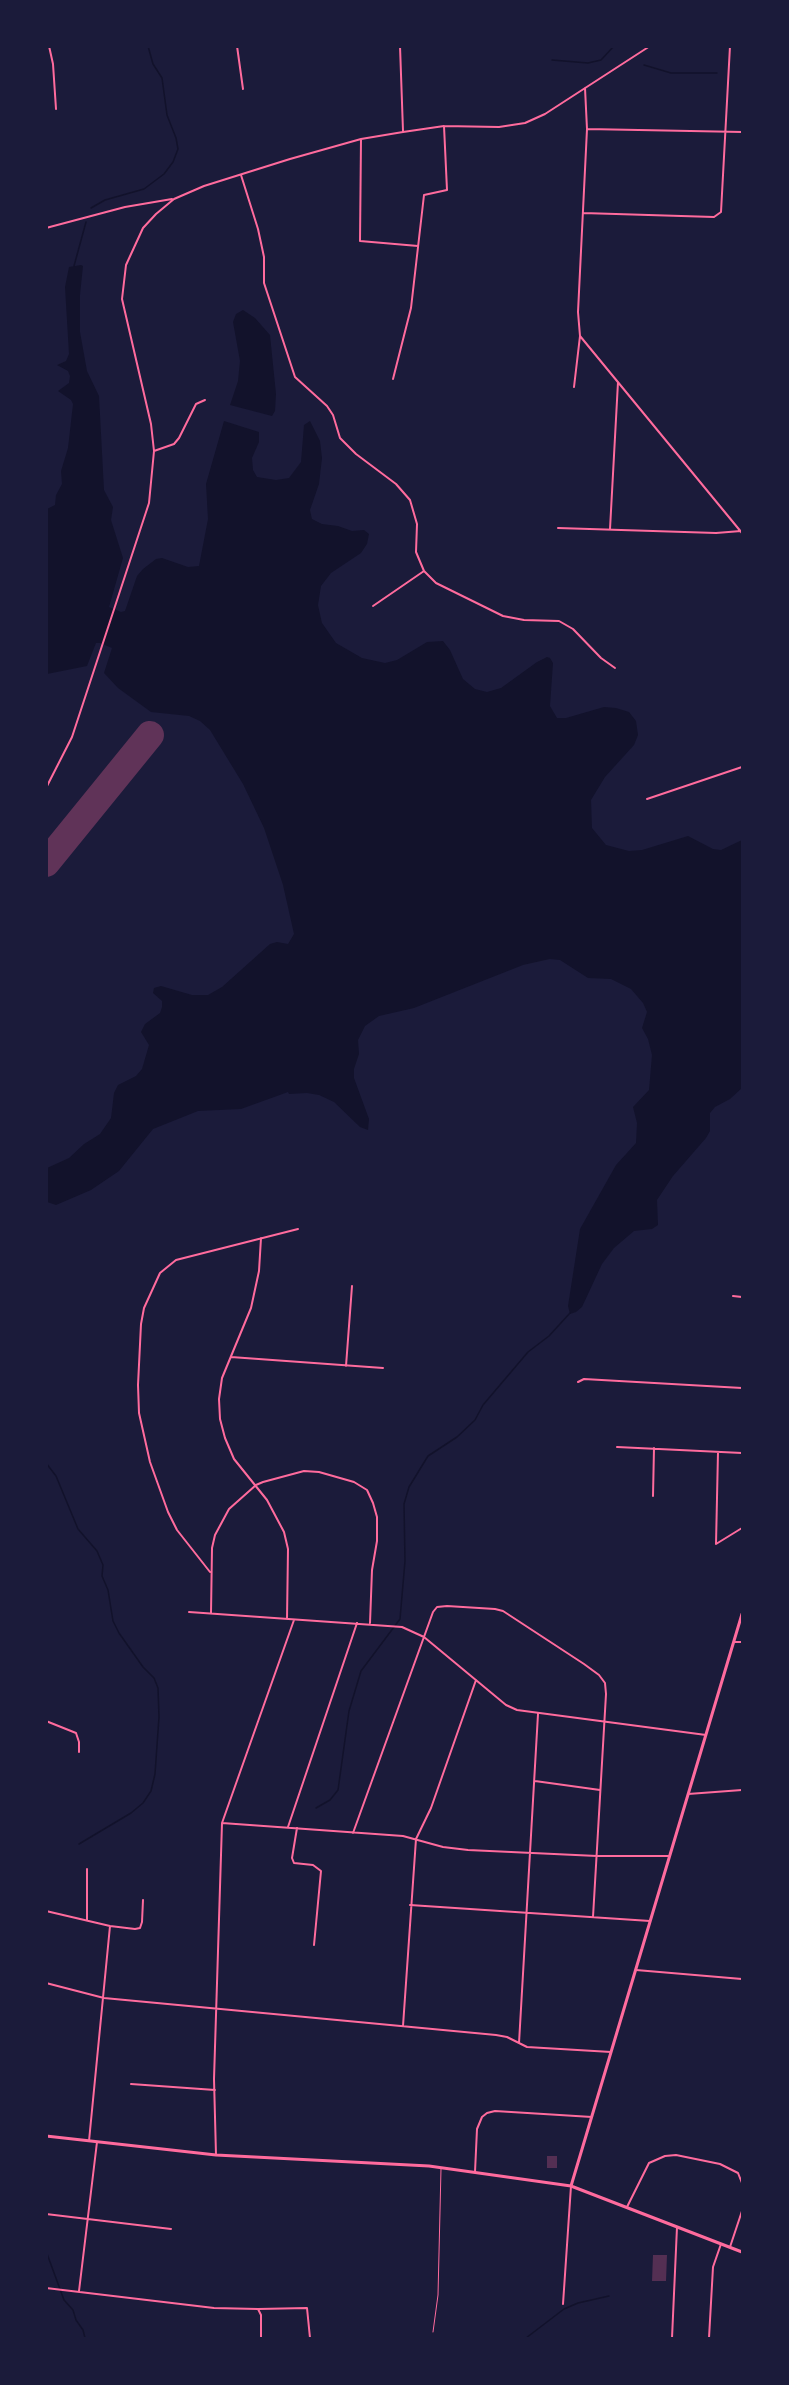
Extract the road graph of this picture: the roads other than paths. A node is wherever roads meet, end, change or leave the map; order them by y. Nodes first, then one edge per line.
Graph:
1 (50, 46) edge
2 (237, 46) edge
3 (400, 46) edge
4 (650, 46) edge
5 (730, 46) edge
6 (585, 88) junction
7 (243, 89) dead end
8 (56, 109) dead end
9 (444, 126) junction
10 (587, 129) junction
11 (403, 132) junction
12 (726, 132) junction
13 (742, 132) edge
14 (361, 139) junction
15 (241, 175) junction
16 (174, 199) junction
17 (583, 213) junction
18 (46, 228) edge
19 (418, 246) junction
20 (580, 336) junction
21 (393, 379) dead end
22 (618, 382) junction
23 (574, 387) dead end
24 (206, 400) dead end
25 (154, 451) junction
26 (558, 528) dead end
27 (610, 529) junction
28 (742, 532) edge
29 (424, 570) junction
30 (373, 606) dead end
31 (615, 668) dead end
32 (742, 767) edge
33 (46, 788) edge
34 (647, 799) dead end
35 (298, 1229) dead end
36 (261, 1238) junction
37 (352, 1286) dead end
38 (733, 1296) dead end
39 (742, 1297) edge
40 (230, 1357) junction
41 (346, 1366) junction
42 (383, 1368) dead end
43 (578, 1382) dead end
44 (742, 1389) edge
45 (617, 1447) dead end
46 (654, 1448) junction
47 (718, 1451) junction
48 (742, 1453) edge
49 (256, 1485) junction
50 (653, 1496) dead end
51 (742, 1528) edge
52 (210, 1572) junction
53 (189, 1612) dead end
54 (211, 1614) junction
55 (742, 1614) edge
56 (287, 1619) junction
57 (294, 1620) junction
58 (357, 1623) junction
59 (369, 1623) junction
60 (424, 1637) junction
61 (734, 1642) junction
62 (742, 1642) edge
63 (476, 1680) junction
64 (538, 1714) junction
65 (46, 1721) edge
66 (604, 1722) junction
67 (706, 1735) junction
68 (79, 1752) dead end
69 (534, 1781) junction
70 (600, 1790) junction
71 (742, 1790) edge
72 (688, 1794) junction
73 (222, 1823) junction
74 (288, 1827) junction
75 (297, 1828) junction
76 (353, 1833) junction
77 (416, 1839) junction
78 (531, 1853) junction
79 (597, 1856) junction
80 (669, 1856) junction
81 (87, 1869) dead end
82 (143, 1900) dead end
83 (410, 1905) junction
84 (46, 1911) edge
85 (527, 1913) junction
86 (593, 1917) junction
87 (87, 1920) junction
88 (650, 1921) junction
89 (110, 1926) junction
90 (314, 1945) dead end
91 (636, 1970) junction
92 (742, 1979) edge
93 (46, 1983) edge
94 (104, 1998) junction
95 (216, 2008) junction
96 (403, 2026) junction
97 (519, 2043) junction
98 (611, 2052) junction
99 (131, 2084) dead end
100 (214, 2090) junction
101 (592, 2117) junction
102 (46, 2136) edge
103 (89, 2141) junction
104 (97, 2142) junction
105 (216, 2155) junction
106 (441, 2167) junction
107 (474, 2172) junction
108 (742, 2182) edge
109 (571, 2186) junction
110 (627, 2207) junction
111 (742, 2211) edge
112 (46, 2214) edge
113 (87, 2218) junction
114 (677, 2227) junction
115 (171, 2229) dead end
116 (721, 2244) junction
117 (730, 2247) junction
118 (742, 2252) edge
119 (46, 2288) edge
120 (79, 2291) junction
121 (562, 2304) dead end
122 (258, 2309) junction
123 (432, 2332) dead end
124 (261, 2338) edge
125 (310, 2338) edge
126 (672, 2338) edge
127 (709, 2338) edge

1 - 8 street
2 - 7 street
3 - 11 street
4 - 6 street
5 - 12 street
6 - 9 street
6 - 10 street
9 - 11 street
9 - 19 street
10 - 12 street
10 - 17 street
11 - 14 street
12 - 13 street
12 - 17 street
14 - 15 street
14 - 19 street
15 - 16 street
15 - 29 street
16 - 18 street
16 - 25 street
17 - 20 street
19 - 21 street
20 - 22 street
20 - 23 street
22 - 27 street
22 - 28 street
24 - 25 street
25 - 33 street
26 - 27 street
27 - 28 street
29 - 30 street
29 - 31 street
32 - 34 street
35 - 36 street
36 - 40 street
36 - 52 street
37 - 41 street
38 - 39 street
40 - 41 street
40 - 49 street
41 - 42 street
43 - 44 street
45 - 46 street
46 - 47 street
46 - 50 street
47 - 48 street
47 - 51 street
49 - 52 street
49 - 56 street
49 - 59 street
52 - 54 street
53 - 54 street
54 - 56 street
55 - 61 main road
56 - 57 street
57 - 58 street
57 - 73 street
58 - 59 street
58 - 74 street
59 - 60 street
60 - 63 street
60 - 66 street
60 - 76 street
61 - 62 street
61 - 67 main road
63 - 64 street
63 - 77 street
64 - 66 street
64 - 69 street
65 - 68 street
66 - 67 street
66 - 70 street
67 - 72 main road
69 - 70 street
69 - 78 street
70 - 79 street
71 - 72 street
72 - 80 main road
73 - 74 street
73 - 95 street
74 - 75 street
75 - 76 street
75 - 90 street
76 - 77 street
77 - 78 street
77 - 83 street
78 - 79 street
78 - 85 street
79 - 80 street
79 - 86 street
80 - 88 main road
81 - 87 street
82 - 89 street
83 - 85 street
83 - 96 street
84 - 87 street
85 - 86 street
85 - 97 street
86 - 88 street
87 - 89 street
88 - 91 main road
89 - 94 street
91 - 92 street
91 - 98 main road
93 - 94 street
94 - 95 street
94 - 103 street
95 - 96 street
95 - 100 street
96 - 97 street
97 - 98 street
98 - 101 main road
99 - 100 street
100 - 105 street
101 - 107 street
101 - 109 main road
102 - 103 main road
103 - 104 main road
104 - 105 main road
104 - 113 street
105 - 106 main road
106 - 107 main road
106 - 123 lane
107 - 109 main road
108 - 110 street
109 - 110 main road
109 - 121 street
110 - 114 main road
111 - 117 street
112 - 113 street
113 - 115 street
113 - 120 street
114 - 116 main road
114 - 126 street
116 - 117 main road
116 - 127 street
117 - 118 main road
119 - 120 street
120 - 122 street
122 - 124 street
122 - 125 street

